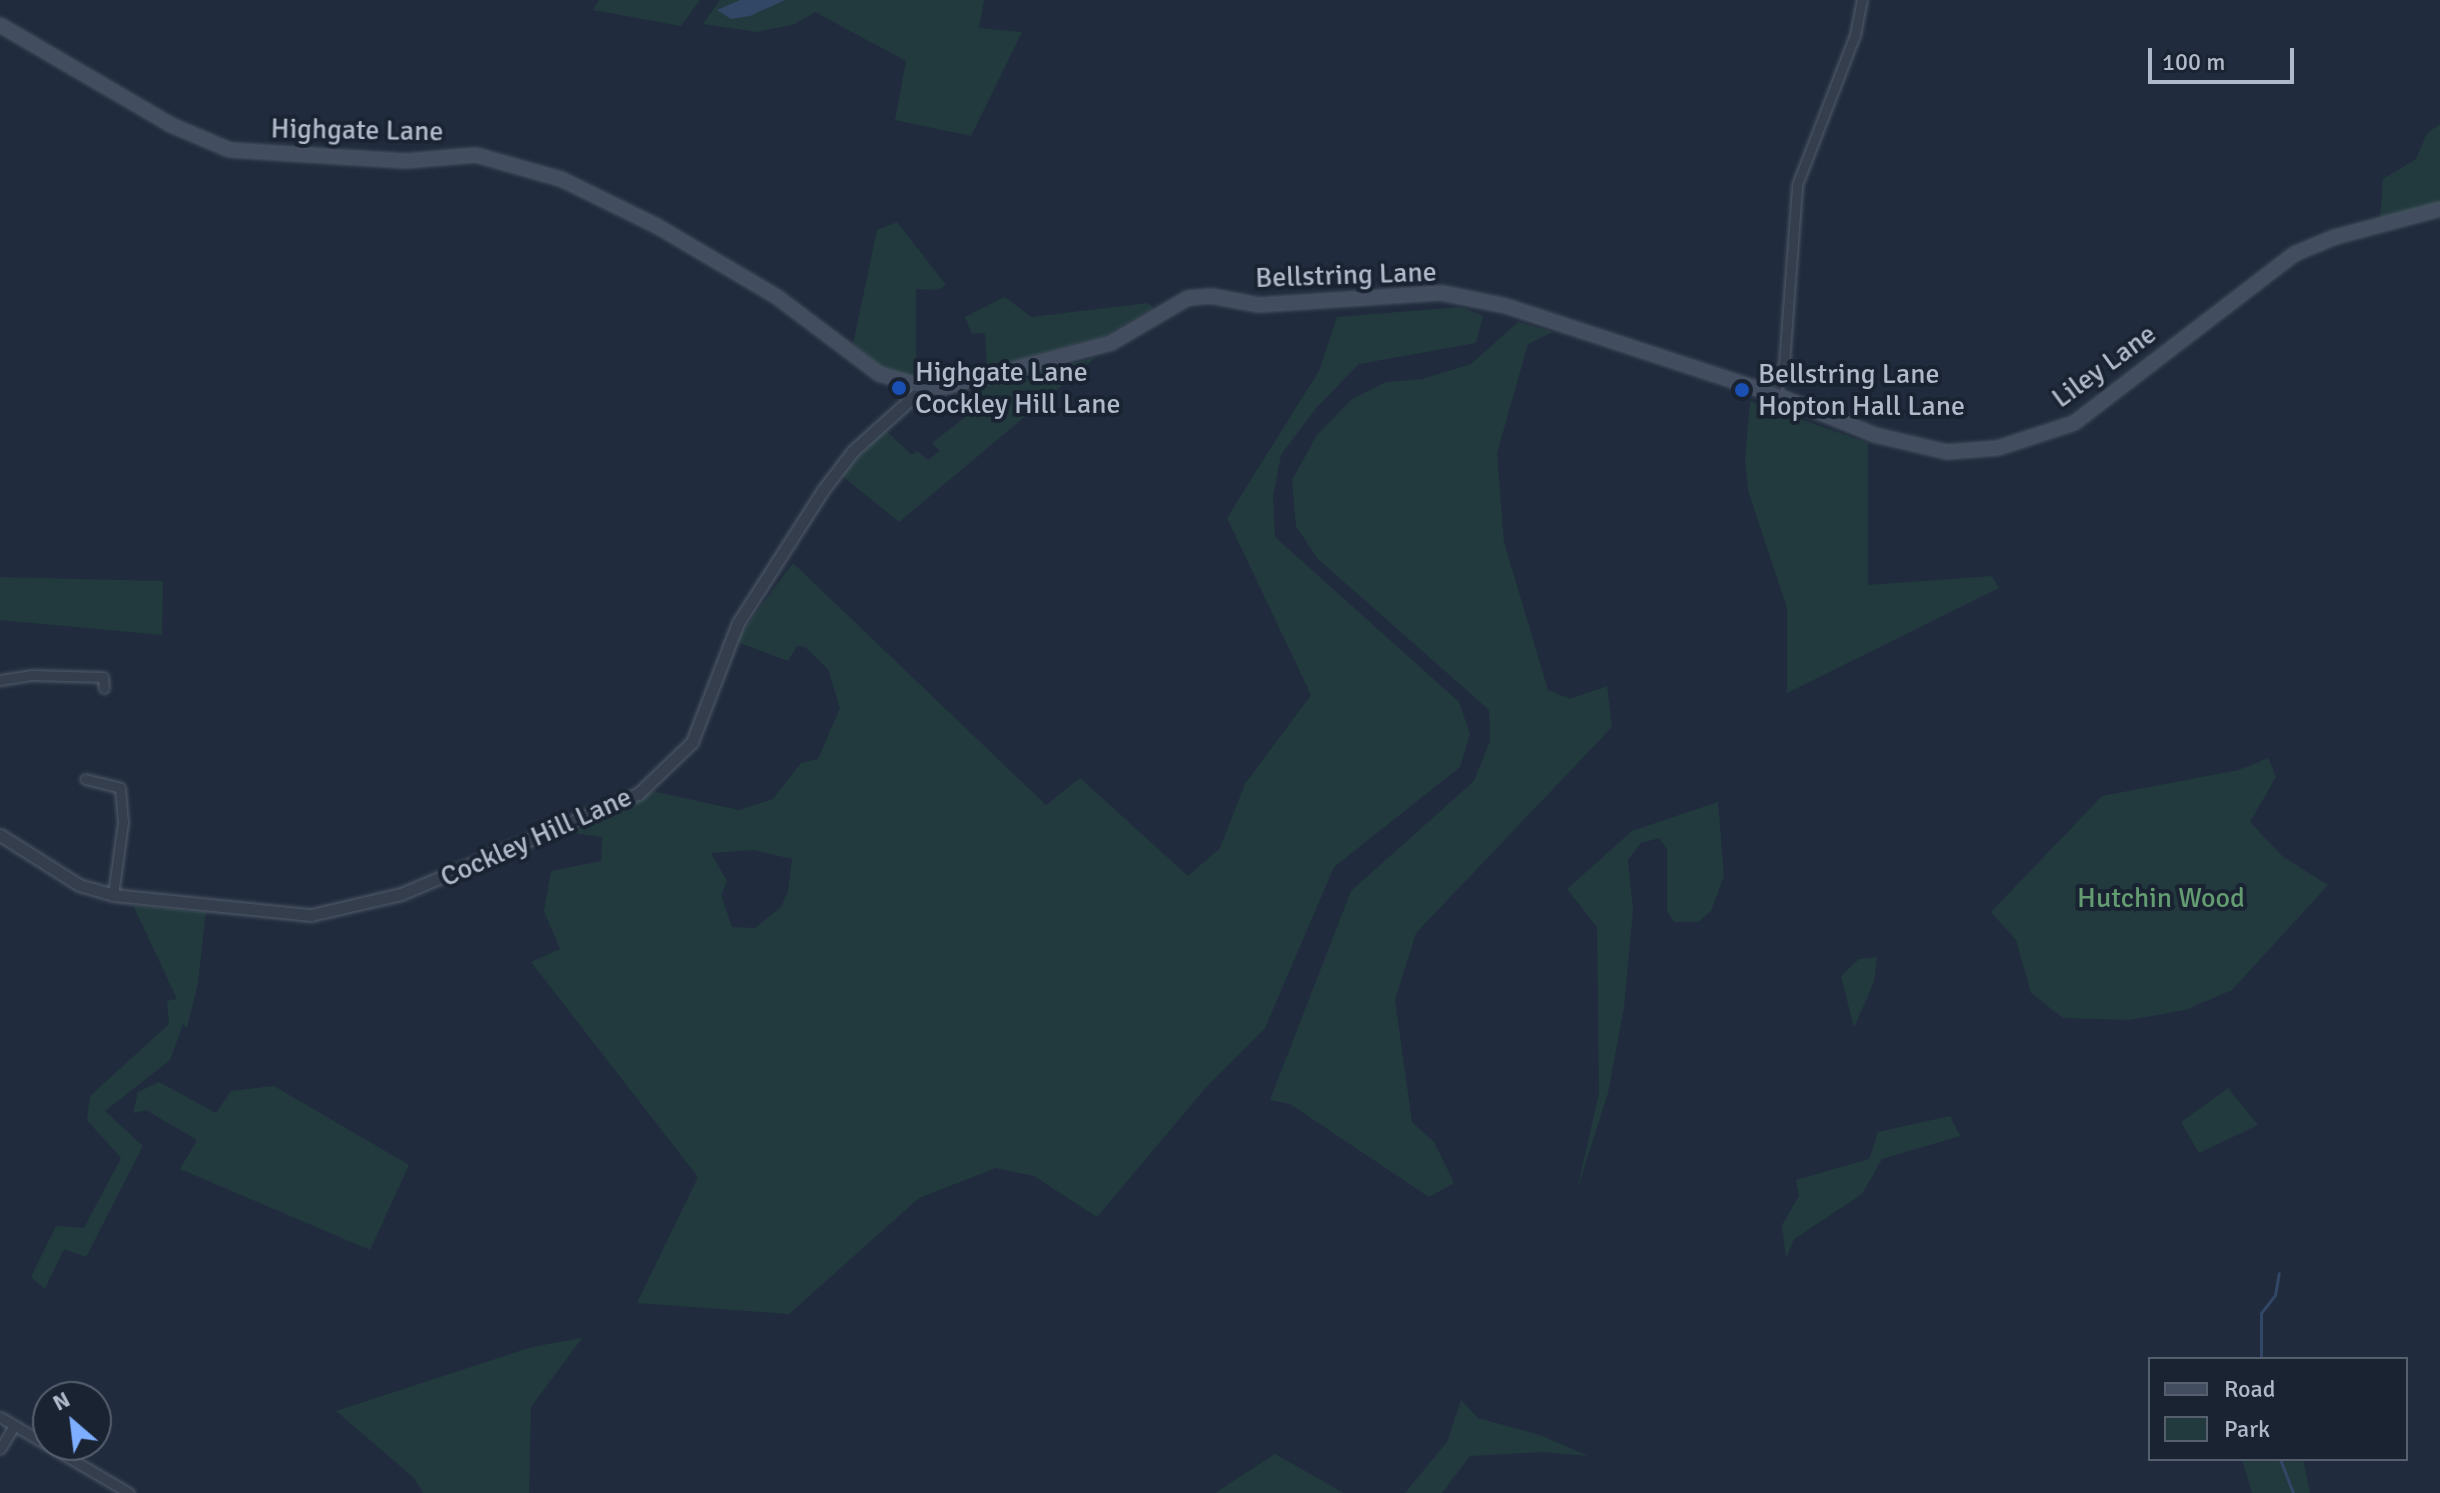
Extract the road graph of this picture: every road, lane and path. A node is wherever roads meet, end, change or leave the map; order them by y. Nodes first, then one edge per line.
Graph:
1 (1862, 0) edge
2 (0, 25) edge
3 (2440, 209) edge
4 (924, 387) junction
5 (1774, 394) junction
6 (0, 680) edge
7 (104, 688) dead end
8 (85, 779) dead end
9 (0, 835) edge
10 (113, 895) junction
11 (0, 1417) edge
12 (14, 1426) junction
13 (0, 1449) edge
14 (129, 1493) edge

1 - 5 street
2 - 4 main road, Highgate Lane
3 - 5 main road, Liley Lane
4 - 5 main road, Bellstring Lane
4 - 10 street, Cockley Hill Lane
6 - 7 street
8 - 10 street
9 - 10 street, Cockley Hill Lane
11 - 12 street
12 - 13 street
12 - 14 street

